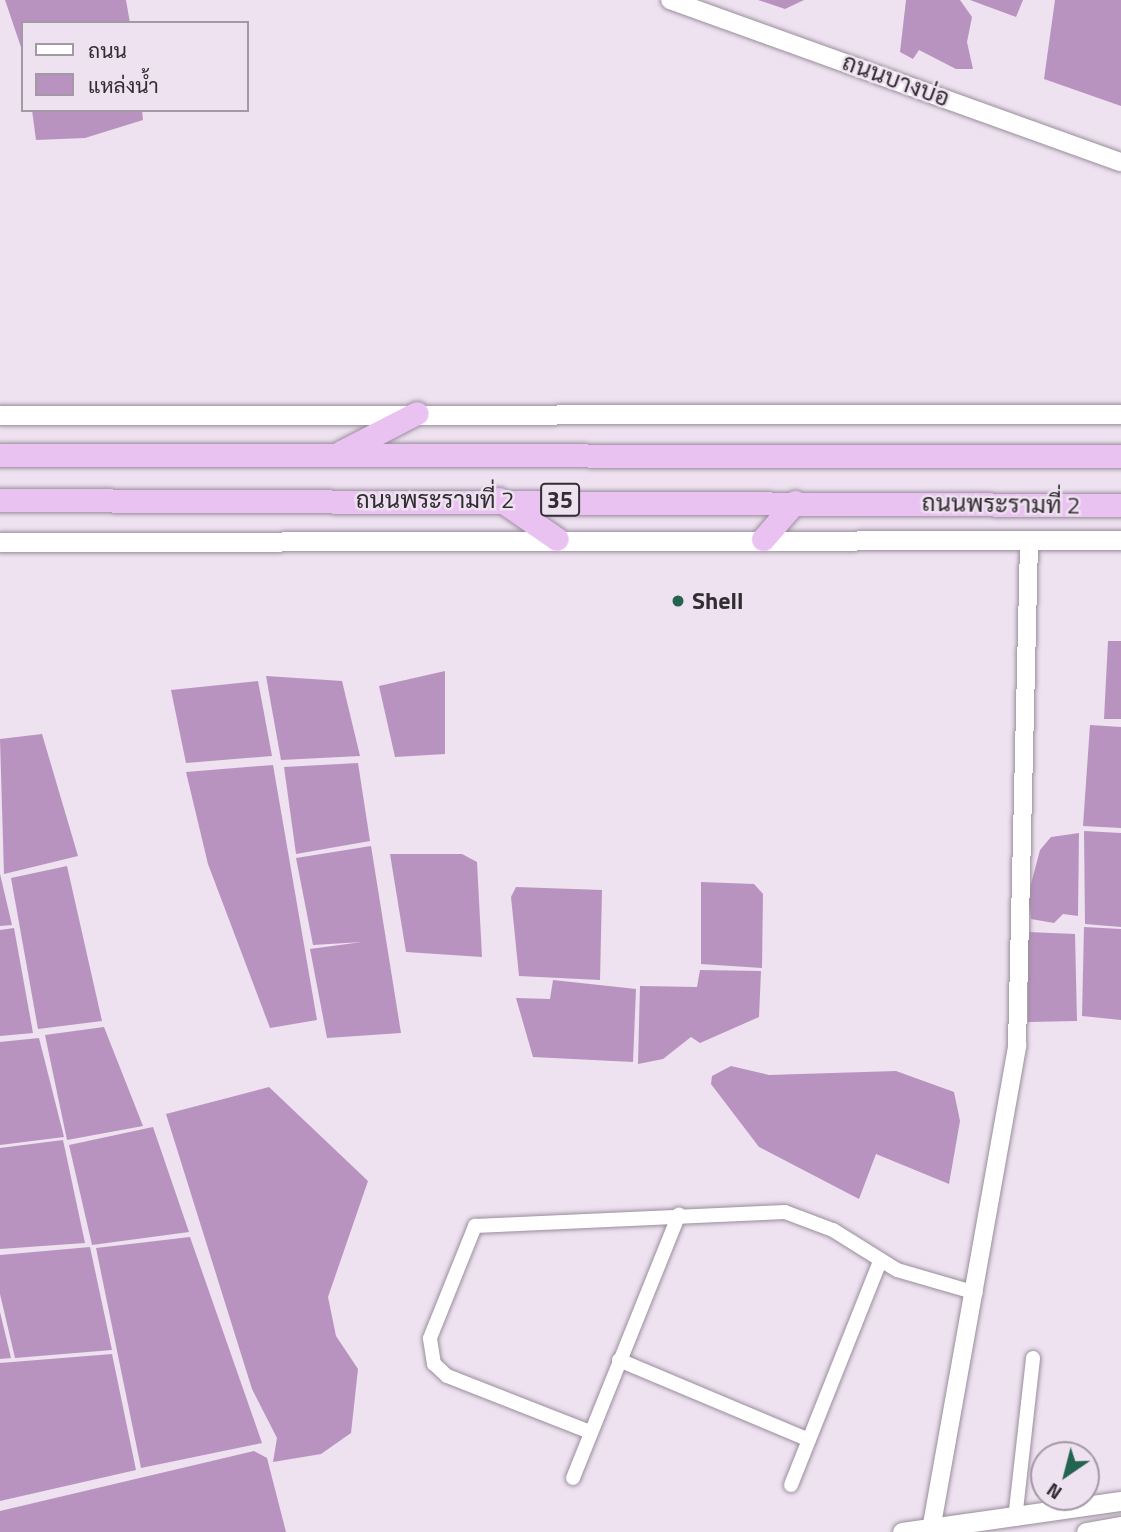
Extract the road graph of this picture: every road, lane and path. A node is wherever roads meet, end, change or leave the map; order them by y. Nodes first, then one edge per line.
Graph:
1 (670, 0) edge
2 (1121, 162) edge
3 (416, 413) junction
4 (1121, 414) edge
5 (0, 415) edge
6 (338, 453) junction
7 (0, 455) edge
8 (1121, 456) edge
9 (498, 499) junction
10 (0, 500) edge
11 (795, 502) junction
12 (1121, 505) edge
13 (556, 539) junction
14 (763, 539) junction
15 (1121, 540) edge
16 (0, 542) edge
17 (1029, 542) junction
18 (679, 1214) junction
19 (880, 1261) junction
20 (976, 1293) junction
21 (1033, 1358) dead end
22 (620, 1360) junction
23 (590, 1432) junction
24 (809, 1440) junction
25 (573, 1479) dead end
26 (791, 1485) dead end
27 (1121, 1501) edge
28 (1015, 1519) junction
29 (1121, 1526) edge
30 (931, 1530) junction
31 (902, 1532) edge
32 (1086, 1532) edge

1 - 2 street, ถนนบางบ่อ
3 - 4 main road
3 - 5 main road
3 - 6 highway
6 - 7 highway, ถนนพระรามที่ 2 / 35
6 - 8 highway, ถนนพระรามที่ 2 / 35
9 - 10 highway, ถนนพระรามที่ 2 / 35
9 - 11 highway, ถนนพระรามที่ 2 / 35
9 - 13 highway
11 - 12 highway, ถนนพระรามที่ 2 / 35
11 - 14 highway
13 - 14 main road, ถนนพระรามที่ 2 / 35
13 - 16 main road, ถนนพระรามที่ 2 / 35
14 - 17 main road, ถนนพระรามที่ 2 / 35
15 - 17 main road, ถนนพระรามที่ 2 / 35
17 - 20 street
18 - 19 street
18 - 22 street
18 - 23 street
19 - 20 street
19 - 24 street
20 - 30 street
21 - 28 street
22 - 23 street
22 - 24 street
23 - 25 street
24 - 26 street
27 - 28 main road
28 - 30 main road
29 - 32 main road
30 - 31 main road

